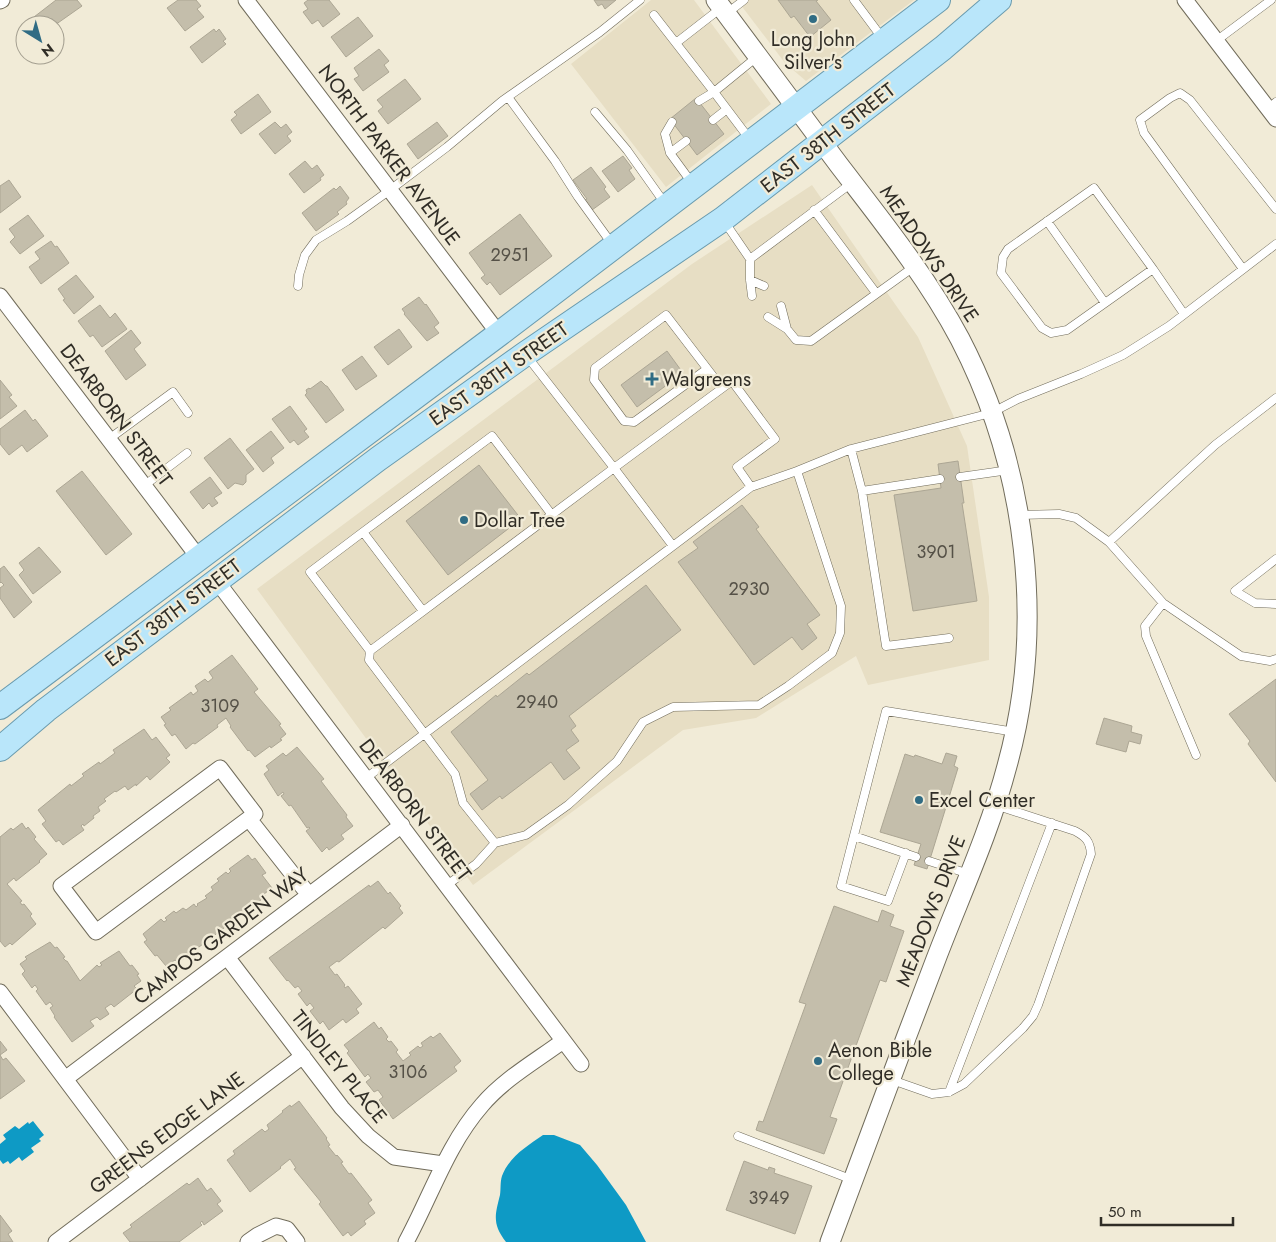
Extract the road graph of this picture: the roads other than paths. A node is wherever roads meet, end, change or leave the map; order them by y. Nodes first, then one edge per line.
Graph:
1 (246, 0) edge
2 (640, 0) edge
3 (744, 0) edge
4 (854, 0) edge
5 (938, 0) edge
6 (999, 0) edge
7 (1185, 0) edge
8 (1271, 0) edge
9 (721, 7) edge
10 (654, 15) dead end
11 (885, 40) junction
12 (1216, 41) junction
13 (676, 43) junction
14 (758, 56) junction
15 (714, 92) junction
16 (508, 97) junction
17 (699, 101) dead end
18 (797, 108) junction
19 (727, 109) junction
20 (1273, 110) edge
21 (595, 112) dead end
22 (713, 120) dead end
23 (672, 122) dead end
24 (686, 140) dead end
25 (752, 142) junction
26 (823, 142) junction
27 (670, 153) junction
28 (853, 182) junction
29 (694, 186) junction
30 (390, 190) junction
31 (667, 206) junction
32 (1276, 209) edge
33 (814, 210) junction
34 (723, 219) junction
35 (1046, 221) junction
36 (1276, 244) edge
37 (614, 247) junction
38 (750, 259) junction
39 (915, 266) junction
40 (1153, 269) junction
41 (1243, 269) junction
42 (750, 280) junction
43 (298, 286) dead end
44 (764, 286) dead end
45 (876, 293) junction
46 (0, 296) edge
47 (752, 296) dead end
48 (1105, 303) junction
49 (781, 306) dead end
50 (1184, 314) junction
51 (768, 317) dead end
52 (787, 329) junction
53 (499, 334) junction
54 (525, 354) junction
55 (707, 369) junction
56 (722, 388) junction
57 (1276, 398) edge
58 (188, 413) dead end
59 (991, 413) junction
60 (109, 439) junction
61 (851, 449) junction
62 (187, 453) dead end
63 (614, 468) junction
64 (1009, 470) junction
65 (797, 471) junction
66 (960, 477) dead end
67 (940, 480) dead end
68 (145, 485) junction
69 (751, 487) junction
70 (862, 491) junction
71 (552, 515) junction
72 (1019, 515) junction
73 (364, 532) junction
74 (1108, 542) junction
75 (673, 546) junction
76 (200, 558) junction
77 (1276, 559) edge
78 (216, 580) junction
79 (1163, 603) junction
80 (1276, 604) edge
81 (423, 611) junction
82 (949, 638) dead end
83 (370, 652) junction
84 (1276, 659) edge
85 (0, 707) edge
86 (1015, 732) junction
87 (424, 734) junction
88 (0, 749) edge
89 (1196, 755) dead end
90 (366, 778) junction
91 (995, 805) junction
92 (249, 819) junction
93 (1052, 823) junction
94 (402, 825) junction
95 (854, 836) junction
96 (495, 843) junction
97 (906, 853) junction
98 (916, 857) dead end
99 (930, 861) dead end
100 (969, 874) junction
101 (447, 885) junction
102 (309, 895) junction
103 (227, 957) junction
104 (0, 992) edge
105 (563, 1041) junction
106 (303, 1056) junction
107 (581, 1064) dead end
108 (65, 1079) junction
109 (890, 1079) junction
110 (949, 1092) junction
111 (738, 1136) dead end
112 (443, 1164) junction
113 (140, 1178) junction
114 (853, 1180) junction
115 (56, 1242) edge
116 (248, 1242) edge
117 (297, 1242) edge
118 (406, 1242) edge
119 (830, 1242) edge

1 - 30 street, NORTH PARKER AVENUE
2 - 16 lane
3 - 9 lane
4 - 11 lane
5 - 11 main road, EAST 38TH STREET
6 - 26 main road, EAST 38TH STREET
7 - 12 street
8 - 12 lane
9 - 13 lane
9 - 14 street, MEADOWS DRIVE
10 - 13 lane
11 - 18 main road, EAST 38TH STREET
12 - 20 street
13 - 15 lane
14 - 15 lane
14 - 18 street, MEADOWS DRIVE
15 - 17 lane
15 - 19 lane
16 - 30 lane
16 - 37 lane
18 - 25 main road, EAST 38TH STREET
18 - 26 street, MEADOWS DRIVE
19 - 22 lane
19 - 25 lane
21 - 31 lane
23 - 27 lane
24 - 27 lane
25 - 29 main road, EAST 38TH STREET
26 - 28 street, MEADOWS DRIVE
26 - 34 main road, EAST 38TH STREET
27 - 29 lane
28 - 33 lane
28 - 39 street, MEADOWS DRIVE
29 - 31 main road, EAST 38TH STREET
30 - 43 lane
30 - 53 street, NORTH PARKER AVENUE
31 - 37 main road, EAST 38TH STREET
32 - 41 lane
33 - 38 lane
33 - 45 lane
34 - 38 lane
34 - 54 main road, EAST 38TH STREET
35 - 40 lane
35 - 48 lane
35 - 48 lane
36 - 41 lane
37 - 53 main road, EAST 38TH STREET
38 - 42 lane
39 - 45 lane
39 - 59 street, MEADOWS DRIVE
40 - 48 lane
40 - 50 lane
41 - 50 lane
42 - 44 lane
42 - 47 lane
45 - 52 lane
46 - 60 street, DEARBORN STREET
49 - 52 lane
50 - 59 lane
51 - 52 lane
53 - 76 main road, EAST 38TH STREET
54 - 63 lane
54 - 78 main road, EAST 38TH STREET
55 - 55 lane
55 - 56 lane
56 - 63 lane
56 - 69 lane
57 - 74 lane
58 - 60 lane
59 - 61 lane
59 - 64 street, MEADOWS DRIVE
60 - 68 street, DEARBORN STREET
61 - 65 lane
61 - 70 lane
62 - 68 lane
63 - 71 lane
63 - 75 lane
64 - 66 lane
64 - 72 street, MEADOWS DRIVE
65 - 69 lane
65 - 96 lane
67 - 70 lane
68 - 76 street, DEARBORN STREET
69 - 75 lane
70 - 82 lane
71 - 73 lane
71 - 81 lane
72 - 74 lane
72 - 86 street, MEADOWS DRIVE
73 - 81 lane
73 - 83 lane
74 - 79 lane
75 - 87 lane
76 - 85 main road, EAST 38TH STREET
77 - 80 lane
78 - 88 main road, EAST 38TH STREET
78 - 90 street, DEARBORN STREET
79 - 84 lane
79 - 89 lane
81 - 83 lane
83 - 87 lane
86 - 91 street, MEADOWS DRIVE
86 - 95 lane
87 - 90 lane
87 - 96 lane
90 - 94 street, DEARBORN STREET
91 - 93 lane
91 - 100 street, MEADOWS DRIVE
92 - 92 street
92 - 102 street
93 - 110 lane
93 - 110 lane
94 - 101 street, DEARBORN STREET
94 - 102 street, CAMPOS GARDEN WAY
95 - 97 lane
95 - 97 lane
96 - 101 lane
97 - 98 lane
99 - 100 lane
100 - 109 street, MEADOWS DRIVE
101 - 105 street, DEARBORN STREET
102 - 103 street, CAMPOS GARDEN WAY
103 - 106 street, TINDLEY PLACE
103 - 108 street, CAMPOS GARDEN WAY
104 - 108 street
105 - 107 street, DEARBORN STREET
105 - 112 street
106 - 112 street, TINDLEY PLACE
106 - 113 street, GREENS EDGE LANE
108 - 113 street
109 - 110 lane
109 - 114 street, MEADOWS DRIVE
111 - 114 lane
112 - 118 street
113 - 115 street, GREENS EDGE LANE
114 - 119 street, MEADOWS DRIVE
116 - 117 street

